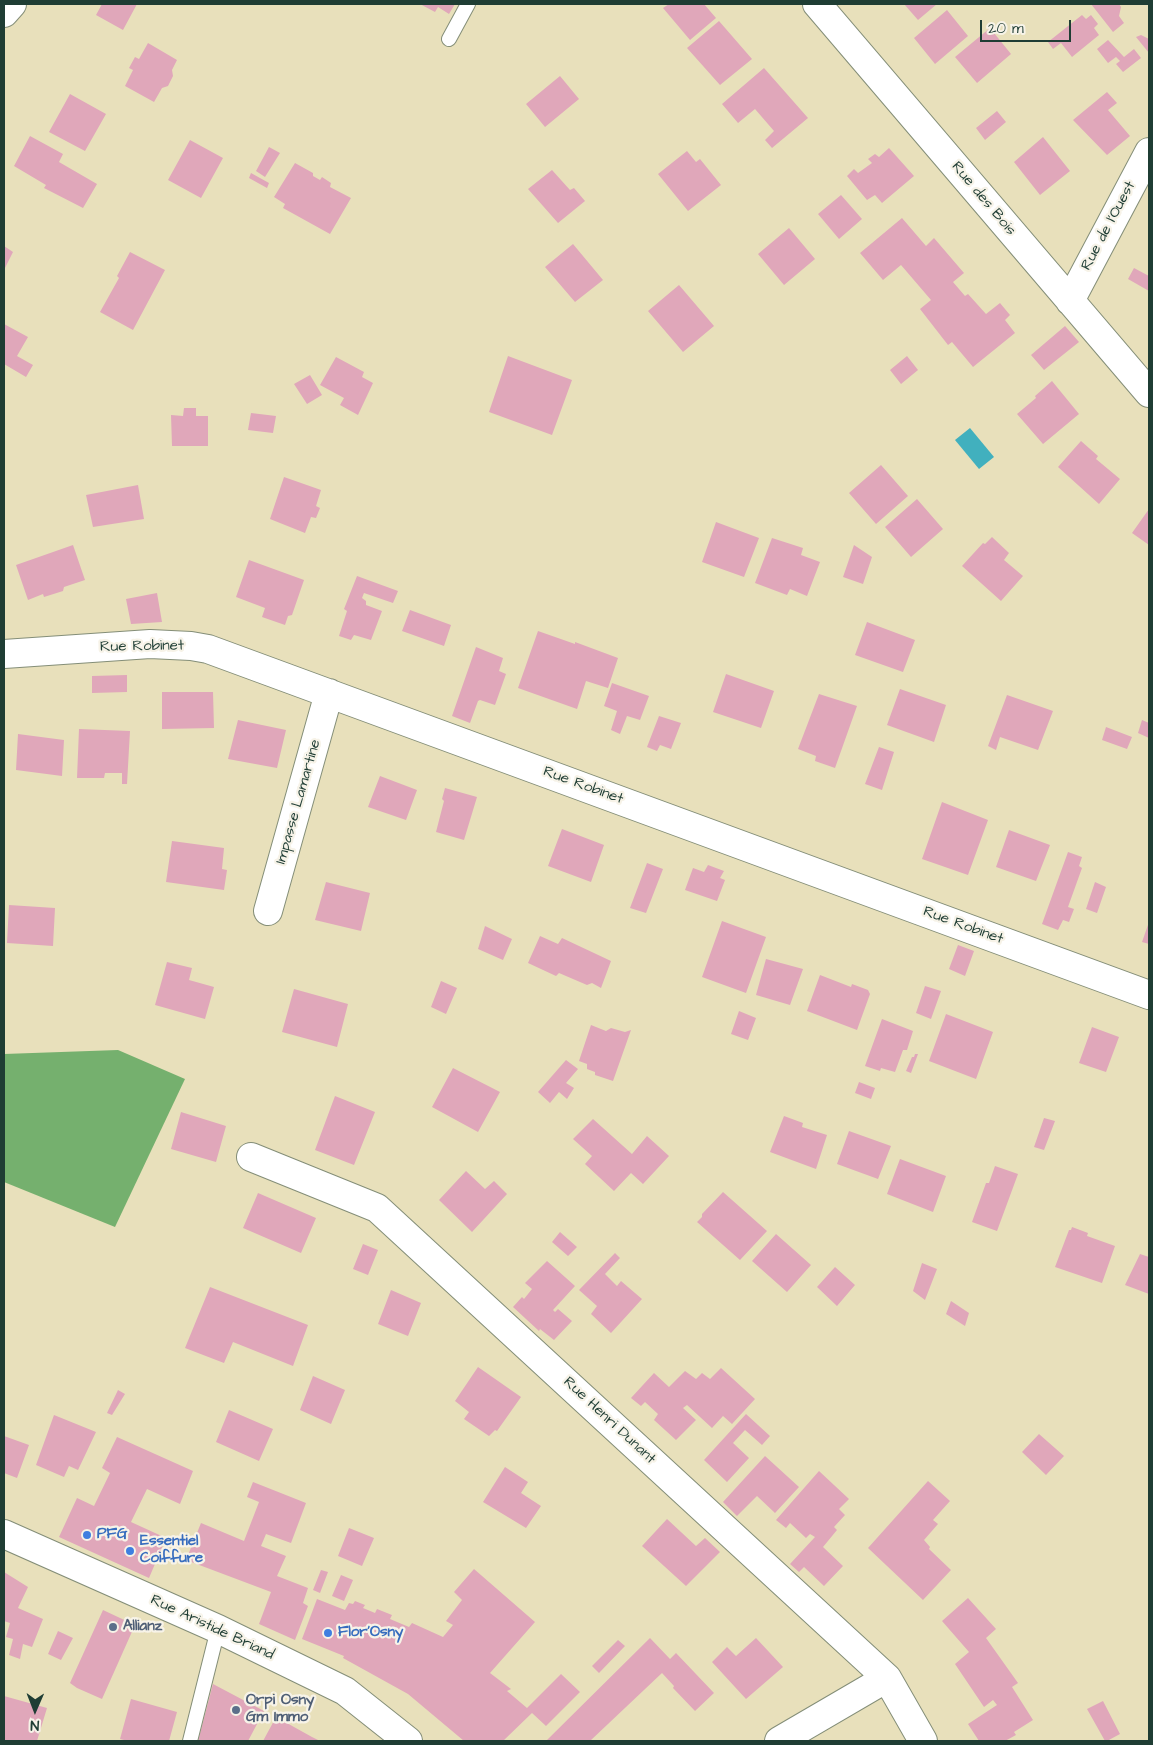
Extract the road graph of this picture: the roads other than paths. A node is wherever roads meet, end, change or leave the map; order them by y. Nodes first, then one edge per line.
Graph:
1 (12, 4) edge
2 (468, 4) edge
3 (817, 4) edge
4 (4, 13) edge
5 (449, 39) dead end
6 (1149, 152) edge
7 (1070, 301) junction
8 (1149, 394) edge
9 (4, 654) edge
10 (329, 693) junction
11 (268, 911) dead end
12 (1149, 995) edge
13 (251, 1157) dead end
14 (4, 1534) edge
15 (218, 1629) junction
16 (887, 1678) junction
17 (190, 1741) edge
18 (408, 1741) edge
19 (779, 1741) edge
20 (923, 1741) edge

1 - 4 street
2 - 5 lane
3 - 7 street, Rue des Bois
6 - 7 street, Rue de l'Ouest
7 - 8 street, Rue des Bois
9 - 10 street, Rue Robinet
10 - 11 street, Impasse Lamartine
10 - 12 street, Rue Robinet
13 - 16 street, Rue Henri Dunant
14 - 15 street, Rue Aristide Briand
15 - 17 lane
15 - 18 street, Rue Aristide Briand
16 - 19 street
16 - 20 street, Rue Henri Dunant

